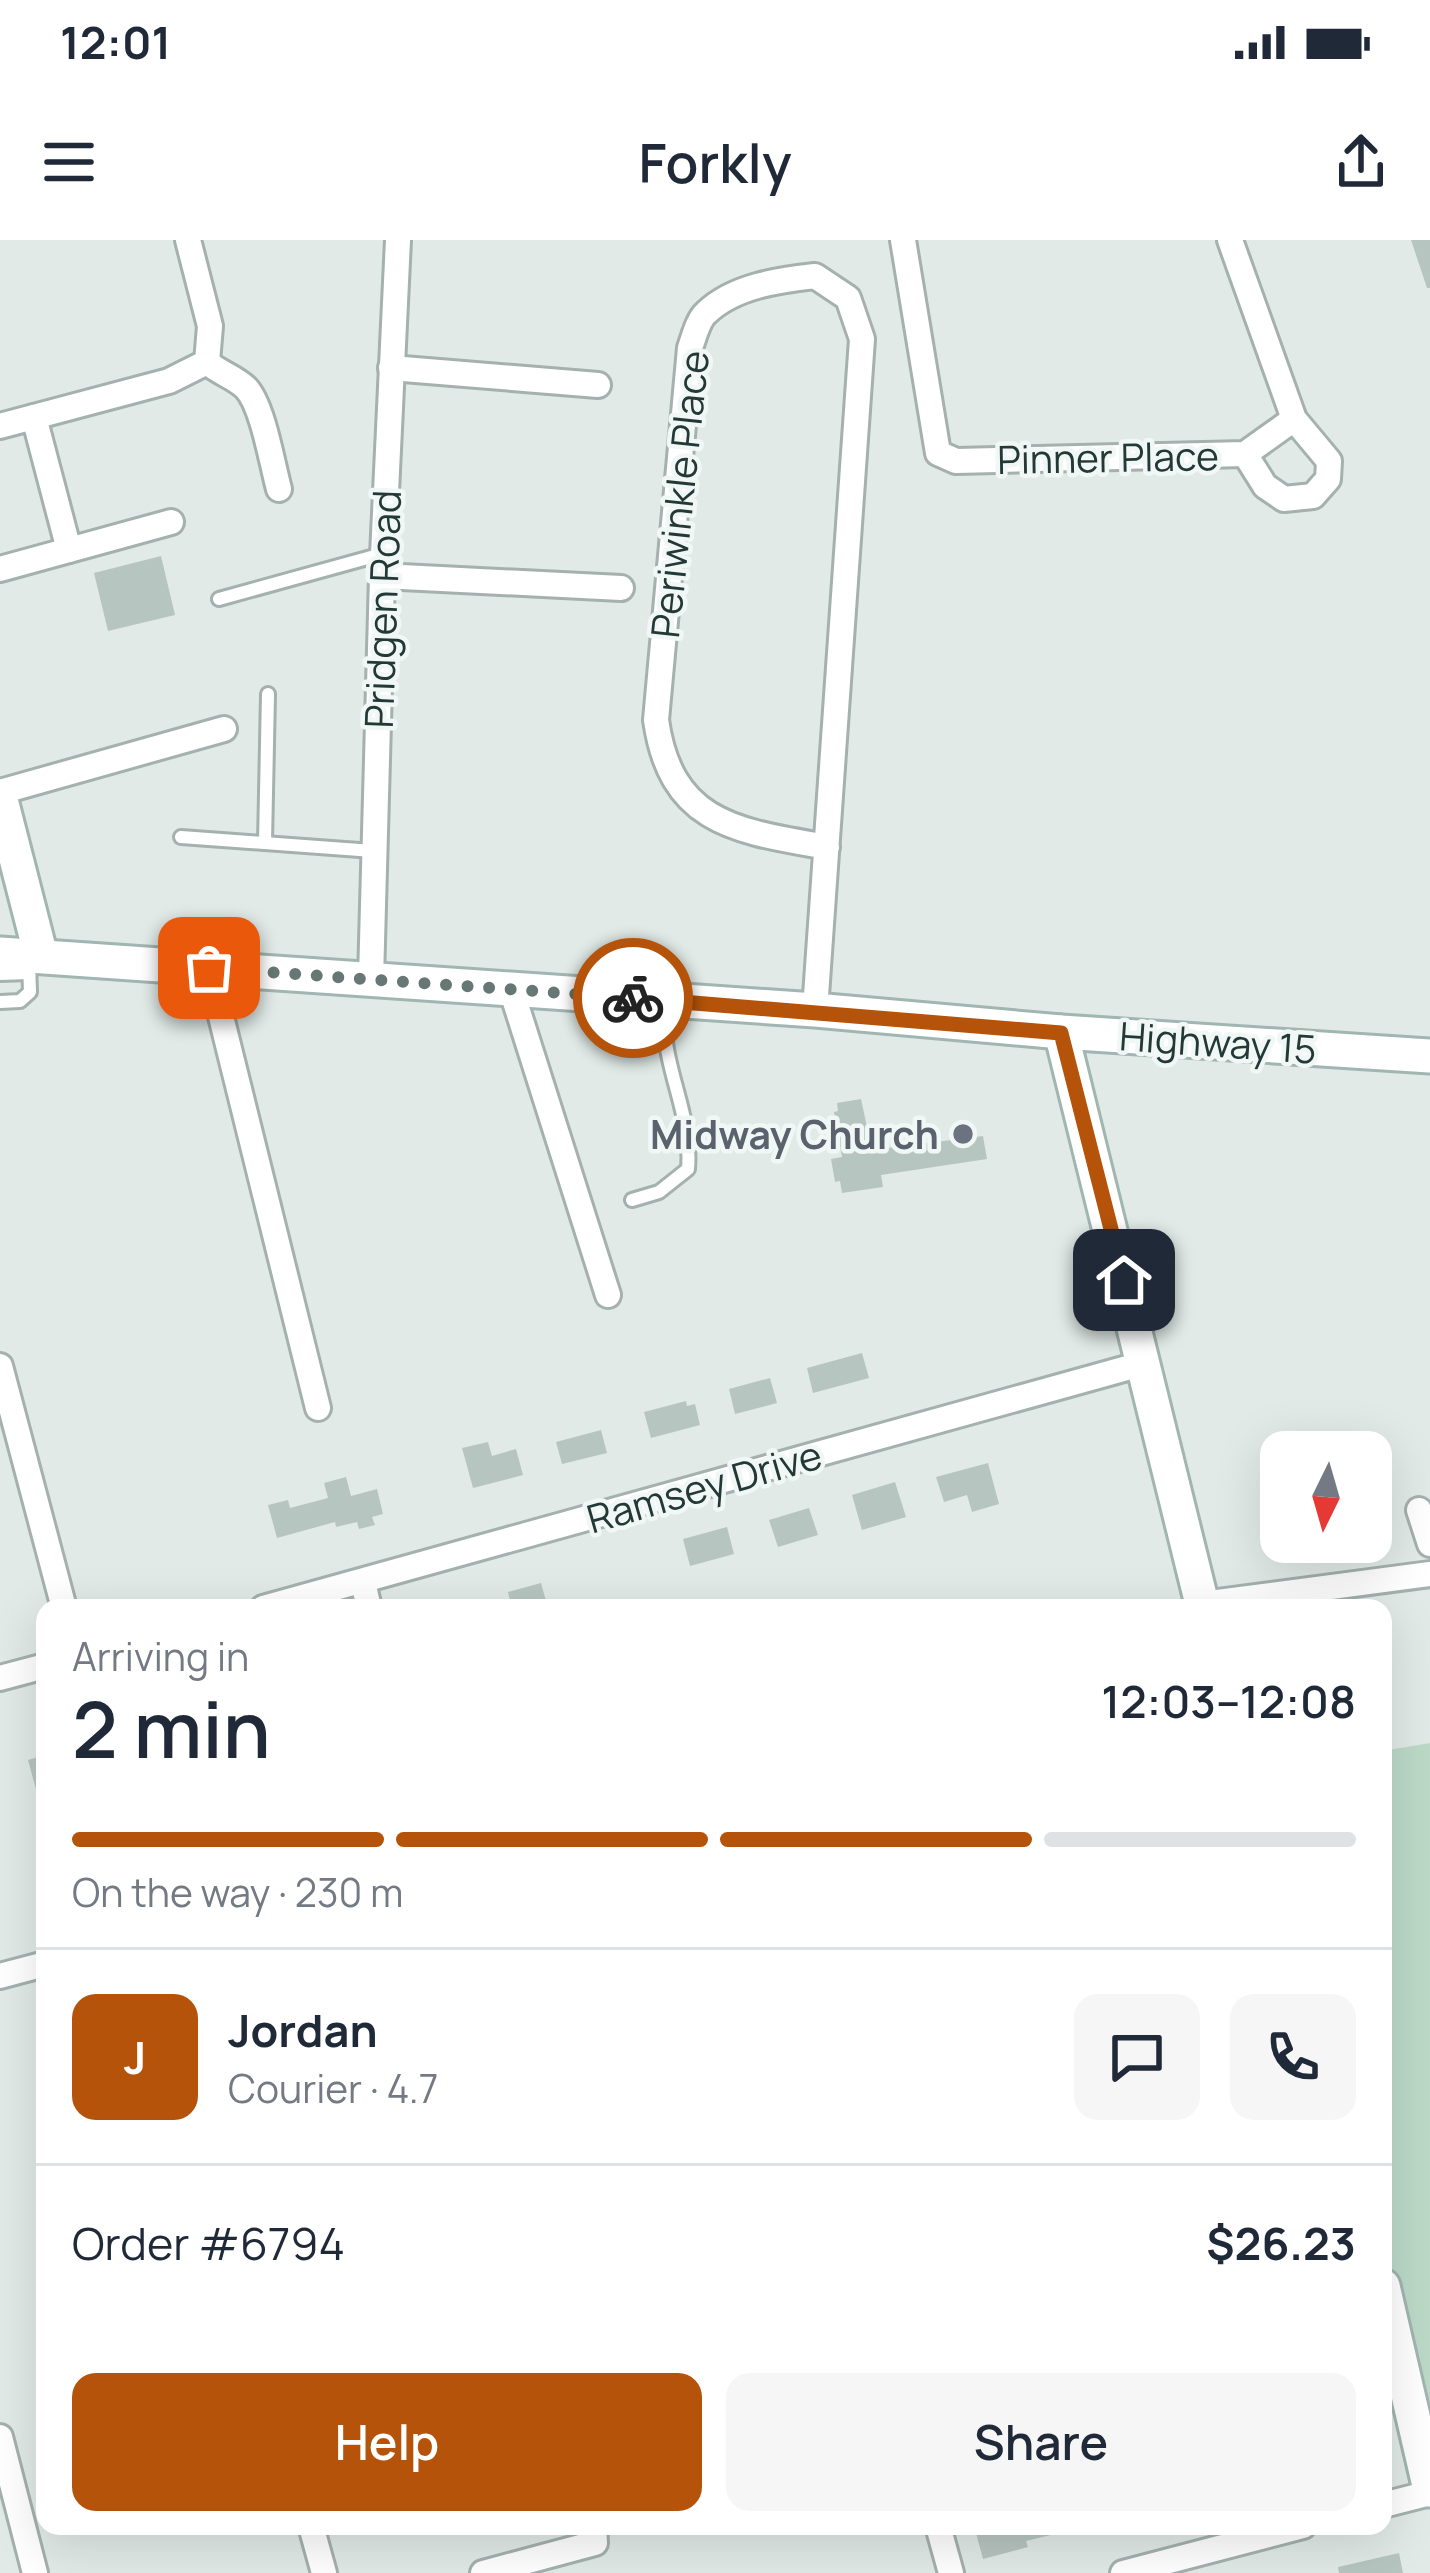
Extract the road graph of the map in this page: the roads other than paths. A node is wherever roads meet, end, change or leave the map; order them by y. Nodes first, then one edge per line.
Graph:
1 (188, 240) edge
2 (398, 240) edge
3 (903, 240) edge
4 (1230, 240) edge
5 (207, 362) junction
6 (392, 368) junction
7 (598, 385) dead end
8 (34, 417) junction
9 (1294, 418) junction
10 (0, 426) edge
11 (1245, 454) junction
12 (279, 489) dead end
13 (171, 522) dead end
14 (69, 550) junction
15 (383, 565) junction
16 (0, 569) edge
17 (621, 588) dead end
18 (219, 599) dead end
19 (268, 694) dead end
20 (224, 730) dead end
21 (0, 794) edge
22 (181, 837) dead end
23 (265, 843) junction
24 (827, 847) junction
25 (374, 851) junction
26 (20, 962) edge
27 (209, 968) junction
28 (371, 979) junction
29 (511, 989) junction
30 (665, 1000) junction
31 (0, 1002) edge
32 (815, 1010) junction
33 (1061, 1033) junction
34 (1430, 1056) edge
35 (632, 1200) dead end
36 (608, 1294) dead end
37 (1145, 1363) junction
38 (0, 1366) edge
39 (318, 1408) dead end
40 (1419, 1510) dead end
41 (1430, 1544) edge
42 (1430, 1574) edge
43 (362, 1582) junction
44 (62, 1599) edge
45 (297, 1599) edge
46 (367, 1599) edge
47 (1201, 1599) edge
48 (1253, 1599) edge
49 (36, 1668) edge
50 (0, 1678) edge
51 (36, 1966) edge
52 (0, 1976) edge
53 (1392, 2325) edge
54 (0, 2437) edge
55 (1430, 2492) edge
56 (1392, 2503) edge
57 (313, 2535) edge
58 (595, 2535) edge
59 (940, 2535) edge
60 (1269, 2535) edge
61 (35, 2573) edge
62 (324, 2573) edge
63 (483, 2573) edge
64 (951, 2573) edge
65 (1123, 2573) edge

1 - 5 street
2 - 6 street, Pridgen Road
3 - 11 street, Pinner Place
4 - 9 street
5 - 8 street
5 - 12 street
6 - 7 street
6 - 15 street, Pridgen Road
8 - 10 street
8 - 14 street
9 - 11 street, Pinner Place
9 - 11 street
13 - 14 street
14 - 16 street
15 - 17 street
15 - 18 lane
15 - 25 street, Pridgen Road
19 - 23 lane
20 - 21 street
21 - 26 main road
22 - 23 lane
23 - 25 lane
24 - 24 street, Periwinkle Place
24 - 32 street, Periwinkle Place
25 - 28 street, Pridgen Road
26 - 27 main road, Highway 15
26 - 31 lane
27 - 28 main road, Highway 15
27 - 39 street
28 - 29 main road, Highway 15
29 - 30 main road, Highway 15
29 - 36 street
30 - 32 main road, Highway 15
30 - 35 lane
32 - 33 main road, Highway 15
33 - 34 main road, Highway 15
33 - 37 main road
37 - 43 street, Ramsey Drive
37 - 47 main road
38 - 44 street
40 - 41 street
42 - 48 street
43 - 45 street, Ramsey Drive
43 - 46 street
49 - 50 street
51 - 52 street
53 - 55 main road
54 - 61 street
55 - 56 street
57 - 62 street
58 - 63 street
59 - 64 street
60 - 65 street

